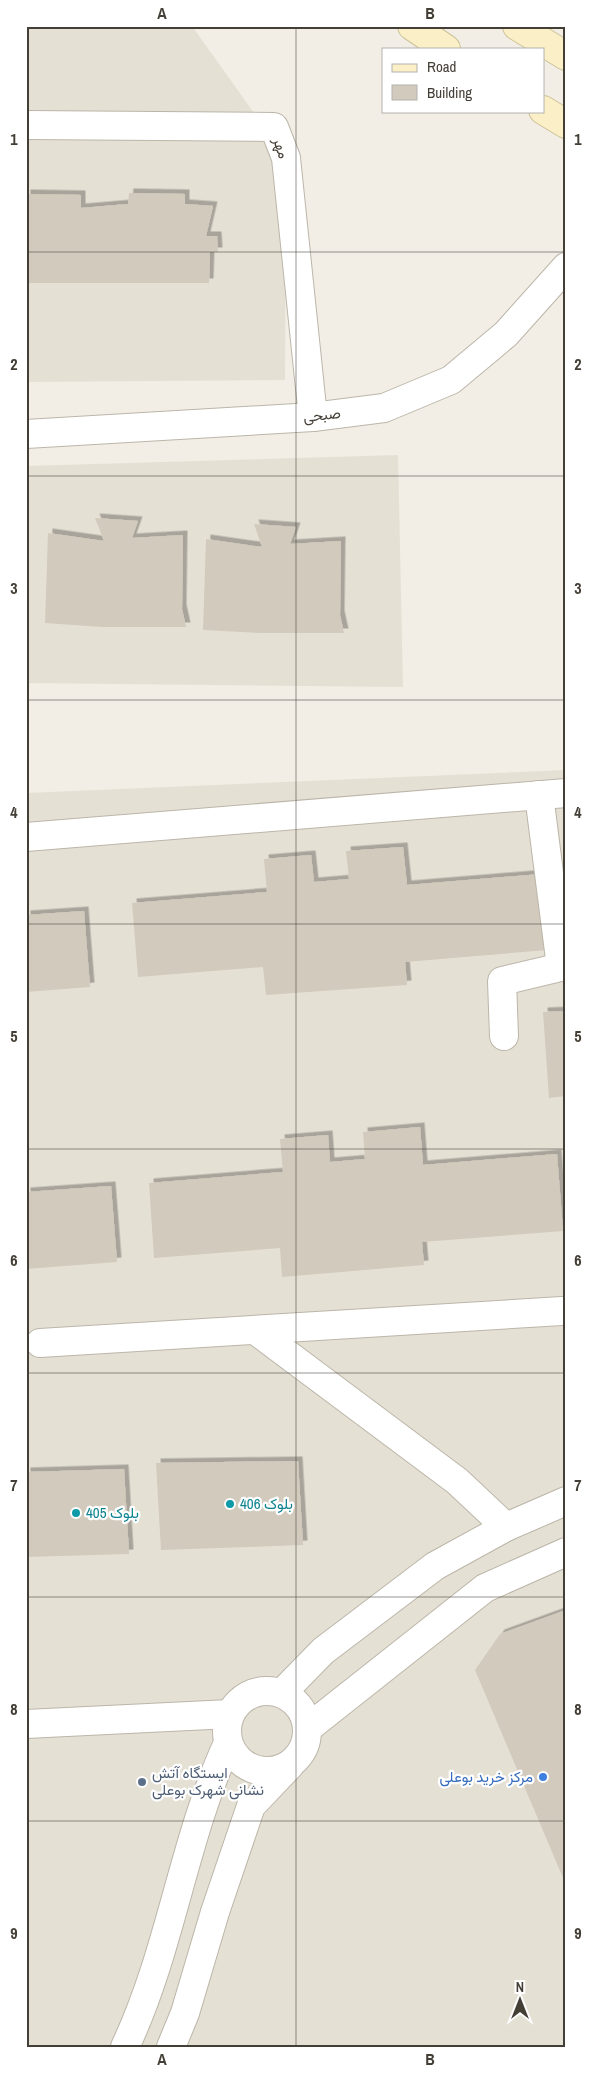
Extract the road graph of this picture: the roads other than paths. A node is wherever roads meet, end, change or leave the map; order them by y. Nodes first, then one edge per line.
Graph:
1 (412, 26) edge
2 (517, 26) edge
3 (445, 48) edge
4 (566, 56) edge
5 (544, 111) edge
6 (566, 124) edge
7 (26, 125) edge
8 (566, 267) edge
9 (313, 417) junction
10 (26, 434) edge
11 (566, 793) edge
12 (539, 795) junction
13 (26, 837) edge
14 (504, 1036) dead end
15 (562, 1311) dead end
16 (254, 1330) junction
17 (40, 1343) dead end
18 (566, 1501) edge
19 (506, 1526) junction
20 (566, 1552) edge
21 (282, 1693) junction
22 (230, 1714) junction
23 (26, 1724) edge
24 (308, 1728) junction
25 (228, 1743) junction
26 (290, 1765) junction
27 (124, 2047) edge
28 (171, 2047) edge

1 - 3 main road
2 - 4 main road
5 - 6 main road
7 - 9 street, مهر
8 - 9 street, صبحی
9 - 10 street, صبحی
11 - 12 street
12 - 13 street
12 - 14 street
15 - 16 street
16 - 17 street
16 - 19 street
18 - 19 street
19 - 21 street
20 - 24 street
21 - 22 street
21 - 24 street
22 - 23 street
22 - 25 street
24 - 26 street
25 - 26 street
25 - 27 street
26 - 28 street

